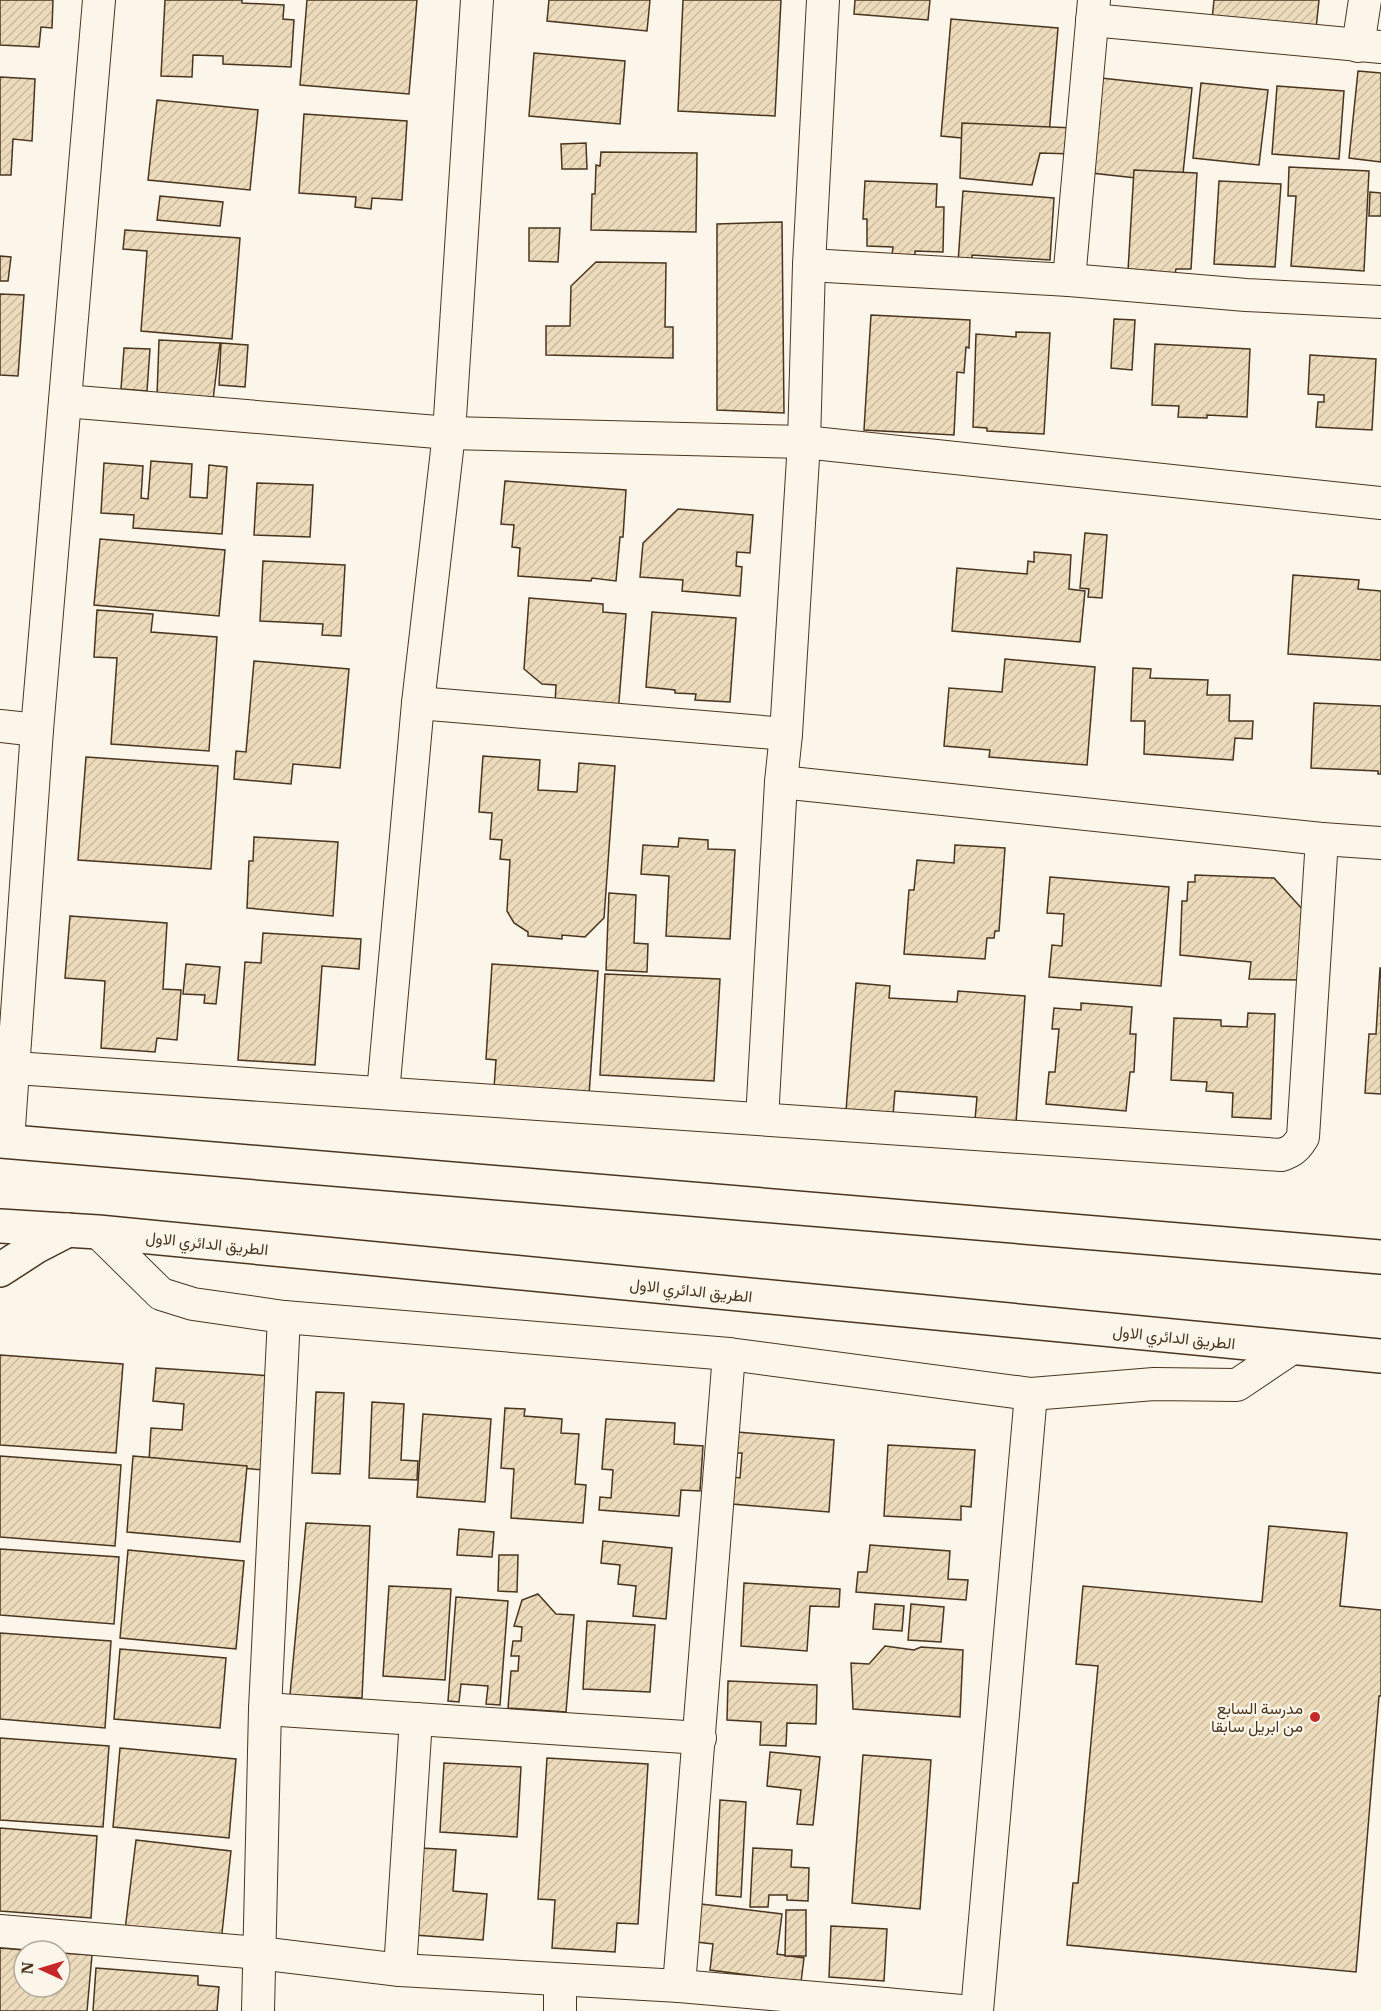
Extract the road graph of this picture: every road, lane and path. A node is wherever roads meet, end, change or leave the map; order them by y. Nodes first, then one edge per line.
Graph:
1 (99, 0) edge
2 (477, 0) edge
3 (823, 0) edge
4 (1365, 0) edge
5 (1093, 10) edge
6 (1369, 46) edge
7 (809, 265) junction
8 (1069, 280) junction
9 (1381, 302) edge
10 (65, 400) junction
11 (449, 433) junction
12 (804, 442) junction
13 (1381, 503) edge
14 (418, 703) junction
15 (0, 726) edge
16 (37, 730) junction
17 (786, 734) junction
18 (780, 782) junction
19 (1322, 839) junction
20 (1381, 843) edge
21 (7, 1067) edge
22 (383, 1093) junction
23 (762, 1119) junction
24 (4, 1141) edge
25 (0, 1226) edge
26 (83, 1231) junction
27 (1381, 1257) edge
28 (0, 1270) edge
29 (284, 1317) junction
30 (1292, 1348) junction
31 (729, 1354) junction
32 (1381, 1356) edge
33 (1031, 1394) junction
34 (265, 1709) junction
35 (416, 1719) junction
36 (700, 1738) junction
37 (0, 1931) edge
38 (259, 1953) junction
39 (400, 1970) junction
40 (560, 1980) junction
41 (679, 1986) junction
42 (885, 2008) edge
43 (258, 2011) edge
44 (560, 2011) edge
45 (961, 2011) edge
46 (976, 2011) edge

1 - 10 street
2 - 11 street
3 - 7 street
4 - 6 street
5 - 6 street
5 - 8 street
7 - 8 street
7 - 12 street
8 - 9 street
10 - 11 street
10 - 16 street
11 - 12 street
11 - 14 street
12 - 13 street
12 - 17 street
14 - 17 street
14 - 22 street
15 - 16 street
16 - 21 street
17 - 18 street
18 - 19 street
18 - 23 street
19 - 20 street
19 - 23 street
21 - 22 street
21 - 24 street
22 - 23 street
24 - 27 main road
25 - 26 main road, الطريق الدائري الاول
26 - 28 main road
26 - 29 street
26 - 30 main road, الطريق الدائري الاول
29 - 31 street
29 - 34 street
30 - 32 main road, الطريق الدائري الاول
30 - 33 street
31 - 33 street
31 - 36 street
33 - 46 street
34 - 35 street
34 - 38 street
35 - 36 street
35 - 39 street
36 - 41 street
37 - 38 street
38 - 39 street
38 - 43 street
39 - 40 street
40 - 41 street
40 - 44 street
41 - 42 street
42 - 45 street

